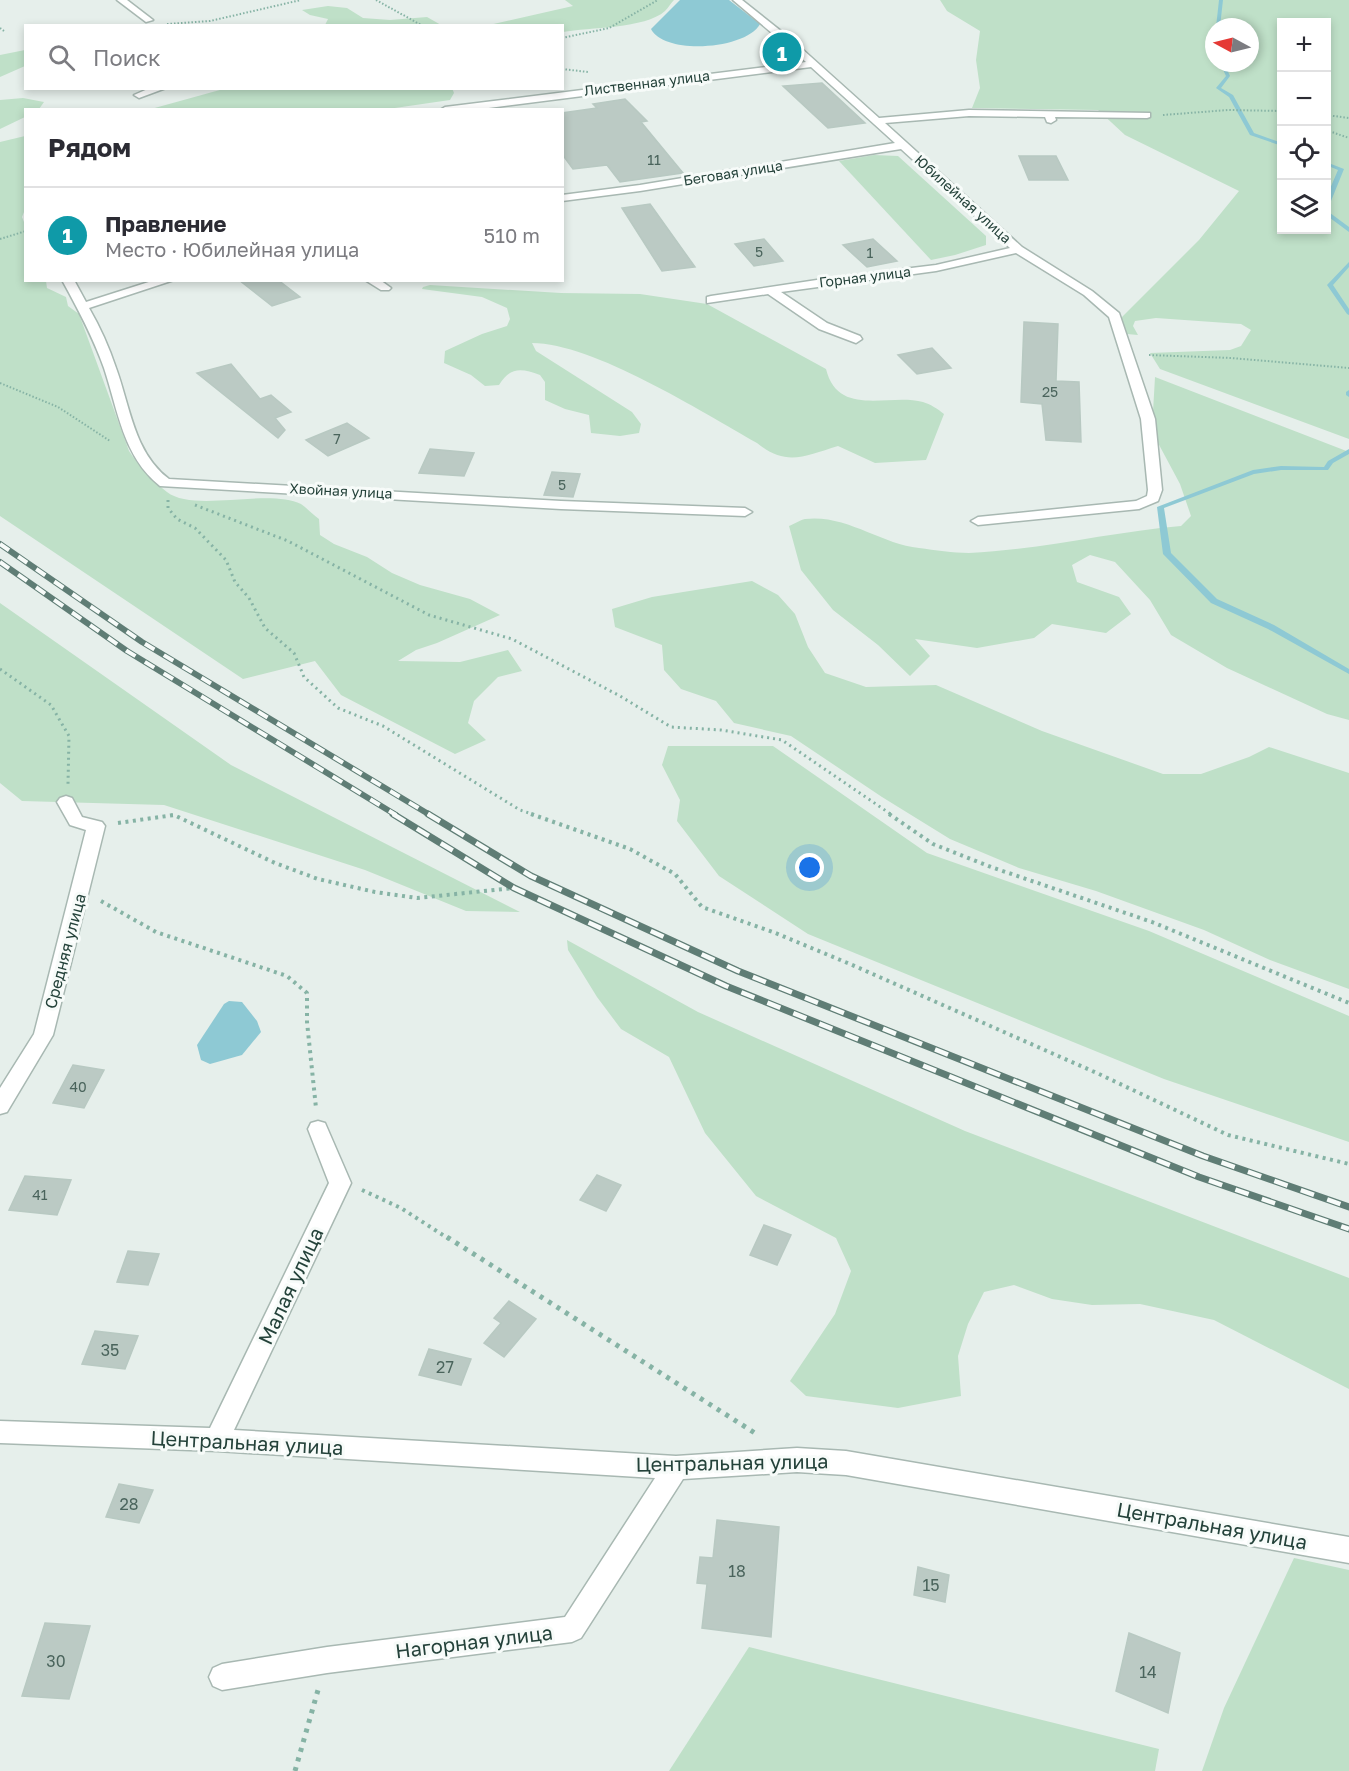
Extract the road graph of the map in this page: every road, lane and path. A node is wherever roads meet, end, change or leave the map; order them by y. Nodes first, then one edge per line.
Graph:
1 (121, 0) edge
2 (301, 0) edge
3 (376, 0) edge
4 (657, 0) edge
5 (737, 0) edge
6 (149, 20) joint
7 (419, 24) edge
8 (0, 28) edge
9 (4, 31) dead end
10 (564, 38) edge
11 (814, 64) junction
12 (156, 90) edge
13 (545, 92) edge
14 (140, 95) dead end
15 (457, 108) edge
16 (1277, 111) edge
17 (1147, 115) joint
18 (1331, 116) edge
19 (1349, 118) edge
20 (878, 122) junction
21 (1331, 132) edge
22 (1349, 138) edge
23 (904, 145) junction
24 (564, 198) edge
25 (24, 232) edge
26 (0, 238) edge
27 (1018, 249) junction
28 (69, 282) edge
29 (162, 282) edge
30 (374, 282) edge
31 (385, 288) dead end
32 (771, 291) junction
33 (711, 300) dead end
34 (84, 306) junction
35 (856, 339) dead end
36 (1127, 353) junction
37 (1349, 369) edge
38 (0, 383) edge
39 (111, 442) dead end
40 (176, 498) dead end
41 (185, 501) dead end
42 (745, 512) dead end
43 (978, 521) dead end
44 (0, 669) edge
45 (66, 802) joint
46 (96, 826) junction
47 (514, 888) dead end
48 (81, 890) junction
49 (1349, 1003) edge
50 (0, 1106) edge
51 (318, 1129) joint
52 (1349, 1164) edge
53 (340, 1183) junction
54 (0, 1432) edge
55 (217, 1440) junction
56 (797, 1460) junction
57 (676, 1468) junction
58 (1349, 1550) edge
59 (327, 1660) junction
60 (222, 1677) dead end
61 (295, 1771) edge

1 - 6 street
2 - 6 path
3 - 7 path
4 - 10 path
5 - 11 street, Юбилейная улица
8 - 9 path
11 - 13 street, Лиственная улица
11 - 20 street, Юбилейная улица
12 - 14 street
13 - 15 street, Лиственная улица
16 - 17 path
17 - 20 street
18 - 19 path
20 - 23 street, Юбилейная улица
21 - 22 path
23 - 24 street, Беговая улица
23 - 27 street, Юбилейная улица
25 - 26 path
27 - 32 street, Горная улица
27 - 36 street, Юбилейная улица
28 - 34 street, Хвойная улица
29 - 34 street
30 - 31 street
32 - 33 street, Горная улица
32 - 35 street
34 - 42 street, Хвойная улица
36 - 37 path
36 - 43 street, Юбилейная улица
38 - 39 path
40 - 52 path
41 - 49 path
44 - 45 path
45 - 46 street
46 - 47 path
46 - 48 street, Средняя улица
48 - 50 street, Средняя улица
48 - 51 path
51 - 53 street
53 - 55 street, Малая улица
53 - 56 path
54 - 55 street, Центральная улица
55 - 57 street, Центральная улица
56 - 57 street, Центральная улица
56 - 58 street, Центральная улица
57 - 59 street, Нагорная улица
59 - 60 street, Нагорная улица
59 - 61 path

